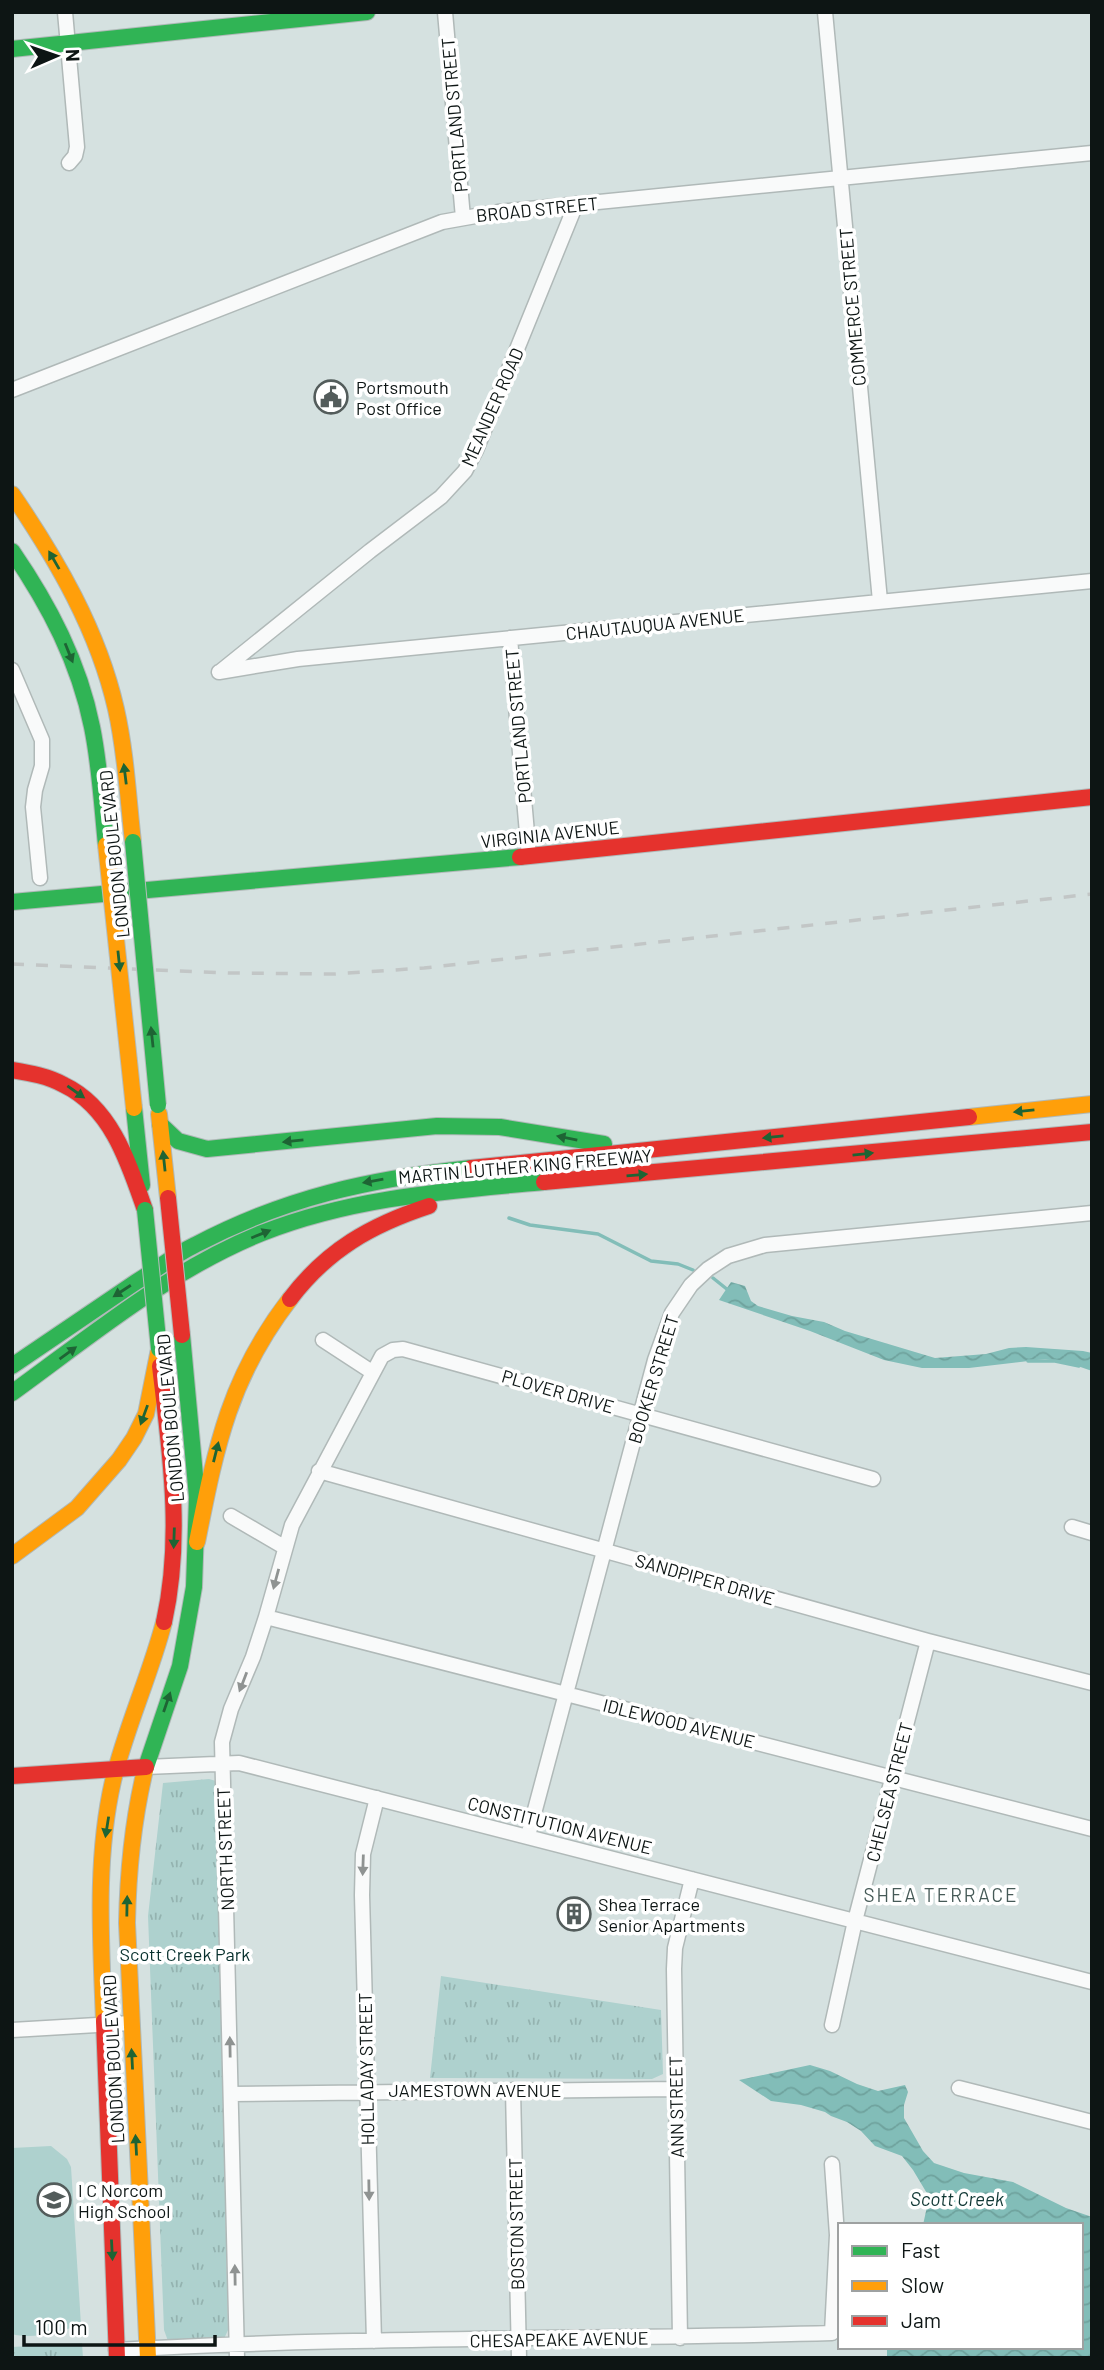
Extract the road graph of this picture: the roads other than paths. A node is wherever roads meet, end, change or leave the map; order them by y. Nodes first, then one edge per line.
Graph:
1 (65, 12) edge
2 (367, 12) edge
3 (445, 12) edge
4 (825, 12) edge
5 (279, 16) edge
6 (68, 43) junction
7 (12, 48) edge
8 (1092, 153) edge
9 (69, 163) dead end
10 (841, 178) junction
11 (576, 204) junction
12 (463, 218) junction
13 (12, 390) edge
14 (12, 494) edge
15 (12, 551) edge
16 (1092, 581) edge
17 (880, 601) junction
18 (510, 638) junction
19 (12, 670) edge
20 (219, 672) joint
21 (1092, 797) edge
22 (529, 856) junction
23 (40, 878) dead end
24 (12, 902) edge
25 (12, 1070) edge
26 (1092, 1104) edge
27 (160, 1124) junction
28 (1092, 1132) edge
29 (684, 1146) junction
30 (569, 1181) junction
31 (145, 1210) junction
32 (1092, 1213) edge
33 (98, 1307) junction
34 (323, 1340) dead end
35 (159, 1349) junction
36 (12, 1352) edge
37 (12, 1366) edge
38 (372, 1372) junction
39 (12, 1393) edge
40 (641, 1415) junction
41 (319, 1471) junction
42 (873, 1479) dead end
43 (231, 1516) dead end
44 (1072, 1527) dead end
45 (1092, 1533) edge
46 (197, 1542) junction
47 (284, 1547) junction
48 (604, 1551) junction
49 (12, 1556) edge
50 (266, 1617) junction
51 (928, 1641) junction
52 (1092, 1683) edge
53 (567, 1693) junction
54 (222, 1762) junction
55 (146, 1767) junction
56 (116, 1769) junction
57 (12, 1776) edge
58 (892, 1778) junction
59 (377, 1798) junction
60 (1092, 1829) edge
61 (528, 1836) junction
62 (692, 1879) junction
63 (855, 1921) junction
64 (1092, 1982) edge
65 (131, 2023) junction
66 (103, 2025) junction
67 (832, 2025) dead end
68 (12, 2030) edge
69 (959, 2088) dead end
70 (676, 2089) junction
71 (513, 2090) junction
72 (367, 2091) junction
73 (231, 2094) junction
74 (1092, 2122) edge
75 (832, 2164) dead end
76 (680, 2337) junction
77 (519, 2339) junction
78 (374, 2341) junction
79 (236, 2350) edge
80 (148, 2353) edge
81 (117, 2354) edge
82 (519, 2358) edge

1 - 6 street
2 - 5 main road
3 - 12 street, PORTLAND STREET
4 - 10 street, COMMERCE STREET
5 - 6 main road
6 - 7 main road
6 - 9 street
8 - 10 street, BROAD STREET
10 - 11 street, BROAD STREET
10 - 17 street, COMMERCE STREET
11 - 12 street, BROAD STREET
11 - 20 street, MEANDER ROAD
12 - 13 street, BROAD STREET
27 -> 14 main road, LONDON BOULEVARD, bridge
15 -> 31 main road, LONDON BOULEVARD, bridge
16 - 17 street, CHAUTAUQUA AVENUE
17 - 18 street, CHAUTAUQUA AVENUE
18 - 20 street, CHAUTAUQUA AVENUE
18 - 22 street, PORTLAND STREET
19 - 23 street
21 - 22 main road, VIRGINIA AVENUE
22 - 24 main road, VIRGINIA AVENUE
25 -> 31 main road
26 -> 29 main road, MARTIN LUTHER KING FREEWAY
29 -> 27 main road
46 -> 27 main road, LONDON BOULEVARD, bridge
30 -> 28 main road, MARTIN LUTHER KING FREEWAY
29 -> 33 main road, MARTIN LUTHER KING FREEWAY
39 -> 30 main road, MARTIN LUTHER KING FREEWAY
46 -> 30 main road
31 - 35 main road, LONDON BOULEVARD, bridge
32 - 40 street, BOOKER STREET
33 - 36 main road
33 - 37 main road
34 - 38 street
35 -> 49 main road
35 -> 56 main road, LONDON BOULEVARD
38 - 40 street, PLOVER DRIVE
38 - 41 street, NORTH STREET
40 - 42 street, PLOVER DRIVE
40 - 48 street, BOOKER STREET
41 - 47 street, NORTH STREET
41 - 48 street, SANDPIPER DRIVE
43 - 47 street
44 - 45 street
55 -> 46 main road, LONDON BOULEVARD
47 -> 50 street, NORTH STREET
48 - 51 street, SANDPIPER DRIVE
48 - 53 street, BOOKER STREET
50 - 53 street, IDLEWOOD AVENUE
50 -> 54 street, NORTH STREET
51 - 52 street, SANDPIPER DRIVE
51 - 58 street, CHELSEA STREET
53 - 58 street, IDLEWOOD AVENUE
53 - 61 street, BOOKER STREET
54 - 55 street, CONSTITUTION AVENUE
54 - 59 street, CONSTITUTION AVENUE
73 -> 54 street, NORTH STREET
55 - 56 main road, CONSTITUTION AVENUE
65 -> 55 main road, LONDON BOULEVARD
56 - 57 main road, CONSTITUTION AVENUE
56 -> 66 main road, LONDON BOULEVARD
58 - 60 street, IDLEWOOD AVENUE
58 - 63 street, CHELSEA STREET
59 - 61 street, CONSTITUTION AVENUE
59 -> 72 street, HOLLADAY STREET
61 - 62 street, CONSTITUTION AVENUE
62 - 63 street, CONSTITUTION AVENUE
62 - 70 street, ANN STREET
63 - 64 street, CONSTITUTION AVENUE
63 - 67 street, CHELSEA STREET
65 - 66 street
80 -> 65 main road, LONDON BOULEVARD
66 - 68 street
66 -> 81 main road, LONDON BOULEVARD
69 - 74 street
70 - 71 street, JAMESTOWN AVENUE
70 - 76 street, ANN STREET
71 - 72 street, JAMESTOWN AVENUE
71 - 77 street, BOSTON STREET
72 - 73 street, JAMESTOWN AVENUE
72 -> 78 street, HOLLADAY STREET
79 -> 73 street, NORTH STREET
75 - 76 street, CHESAPEAKE AVENUE
76 - 77 street, CHESAPEAKE AVENUE
77 - 78 street, CHESAPEAKE AVENUE
77 - 82 street, BOSTON STREET
78 - 79 street, CHESAPEAKE AVENUE
79 - 80 street, CHESAPEAKE AVENUE
80 - 81 street, CHESAPEAKE AVENUE

